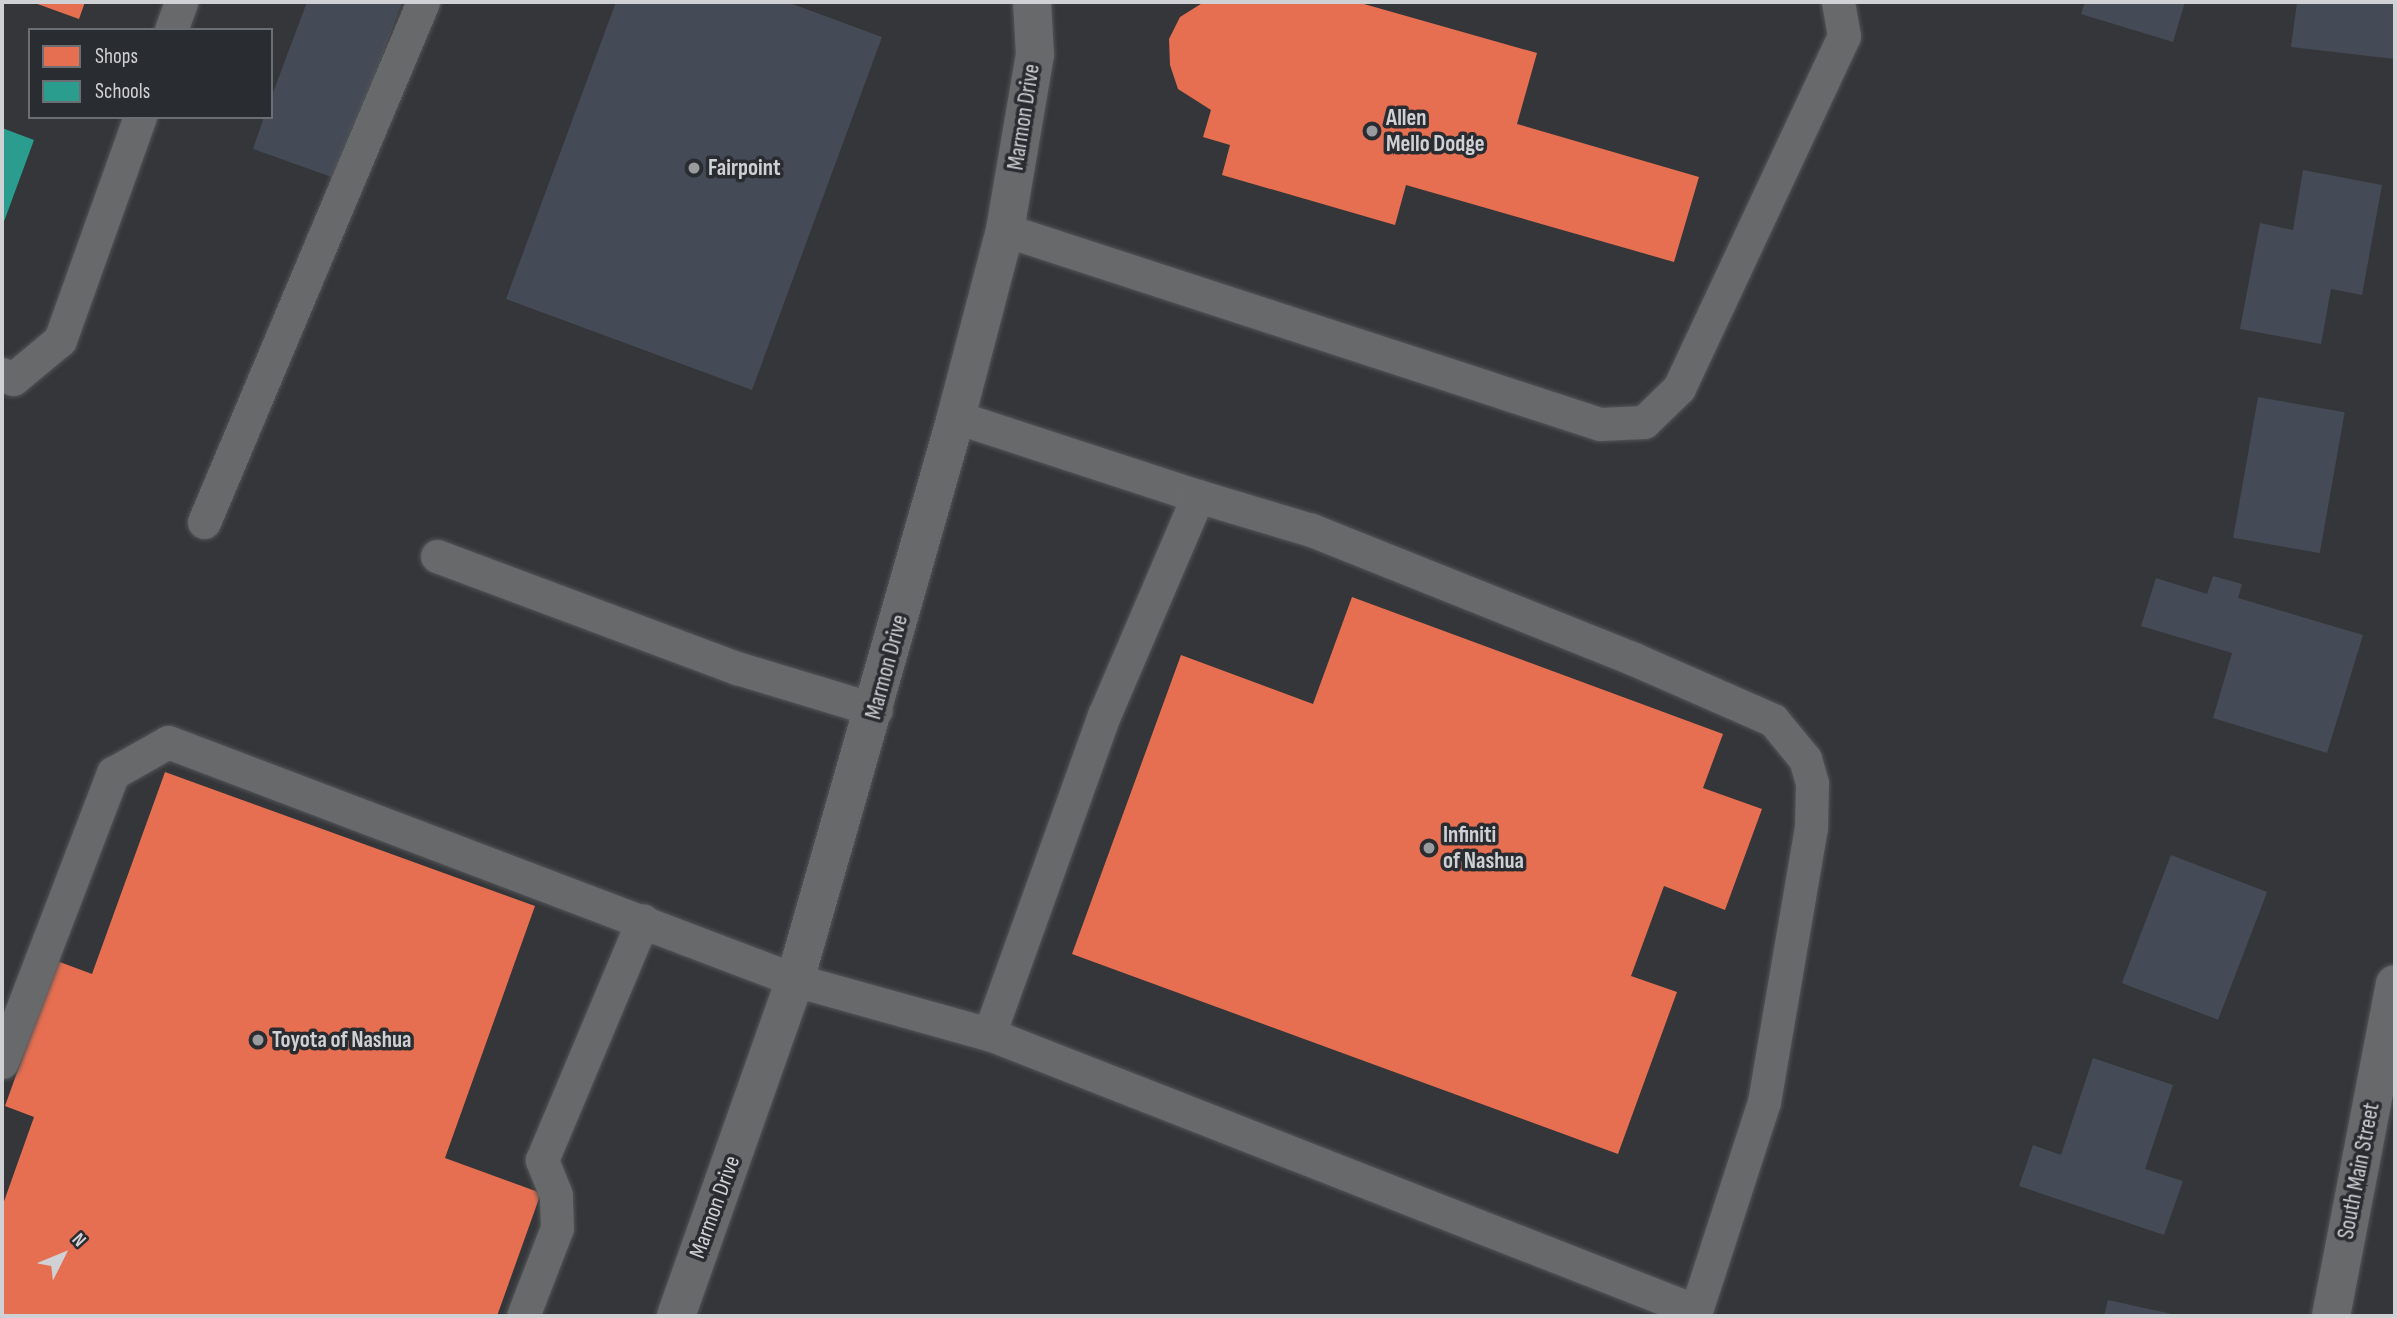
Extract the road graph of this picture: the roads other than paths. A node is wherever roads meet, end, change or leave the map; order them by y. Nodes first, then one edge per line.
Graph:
1 (181, 2) edge
2 (423, 2) edge
3 (1032, 2) edge
4 (1838, 2) edge
5 (172, 28) edge
6 (139, 119) edge
7 (1005, 230) junction
8 (2, 374) edge
9 (956, 417) junction
10 (1198, 496) junction
11 (204, 522) dead end
12 (437, 556) dead end
13 (876, 710) junction
14 (643, 920) junction
15 (795, 980) junction
16 (2395, 984) edge
17 (989, 1034) junction
18 (2, 1062) edge
19 (523, 1316) edge
20 (676, 1316) edge
21 (2331, 1316) edge

1 - 5 lane
2 - 11 lane
3 - 7 street, Marmon Drive
4 - 7 lane
6 - 8 lane
7 - 9 street, Marmon Drive
9 - 10 lane
9 - 13 street, Marmon Drive
10 - 17 lane
10 - 17 lane
12 - 13 lane
13 - 15 street, Marmon Drive
14 - 15 lane
14 - 18 lane
14 - 19 lane
15 - 17 lane
15 - 20 street, Marmon Drive
16 - 21 street, South Main Street

